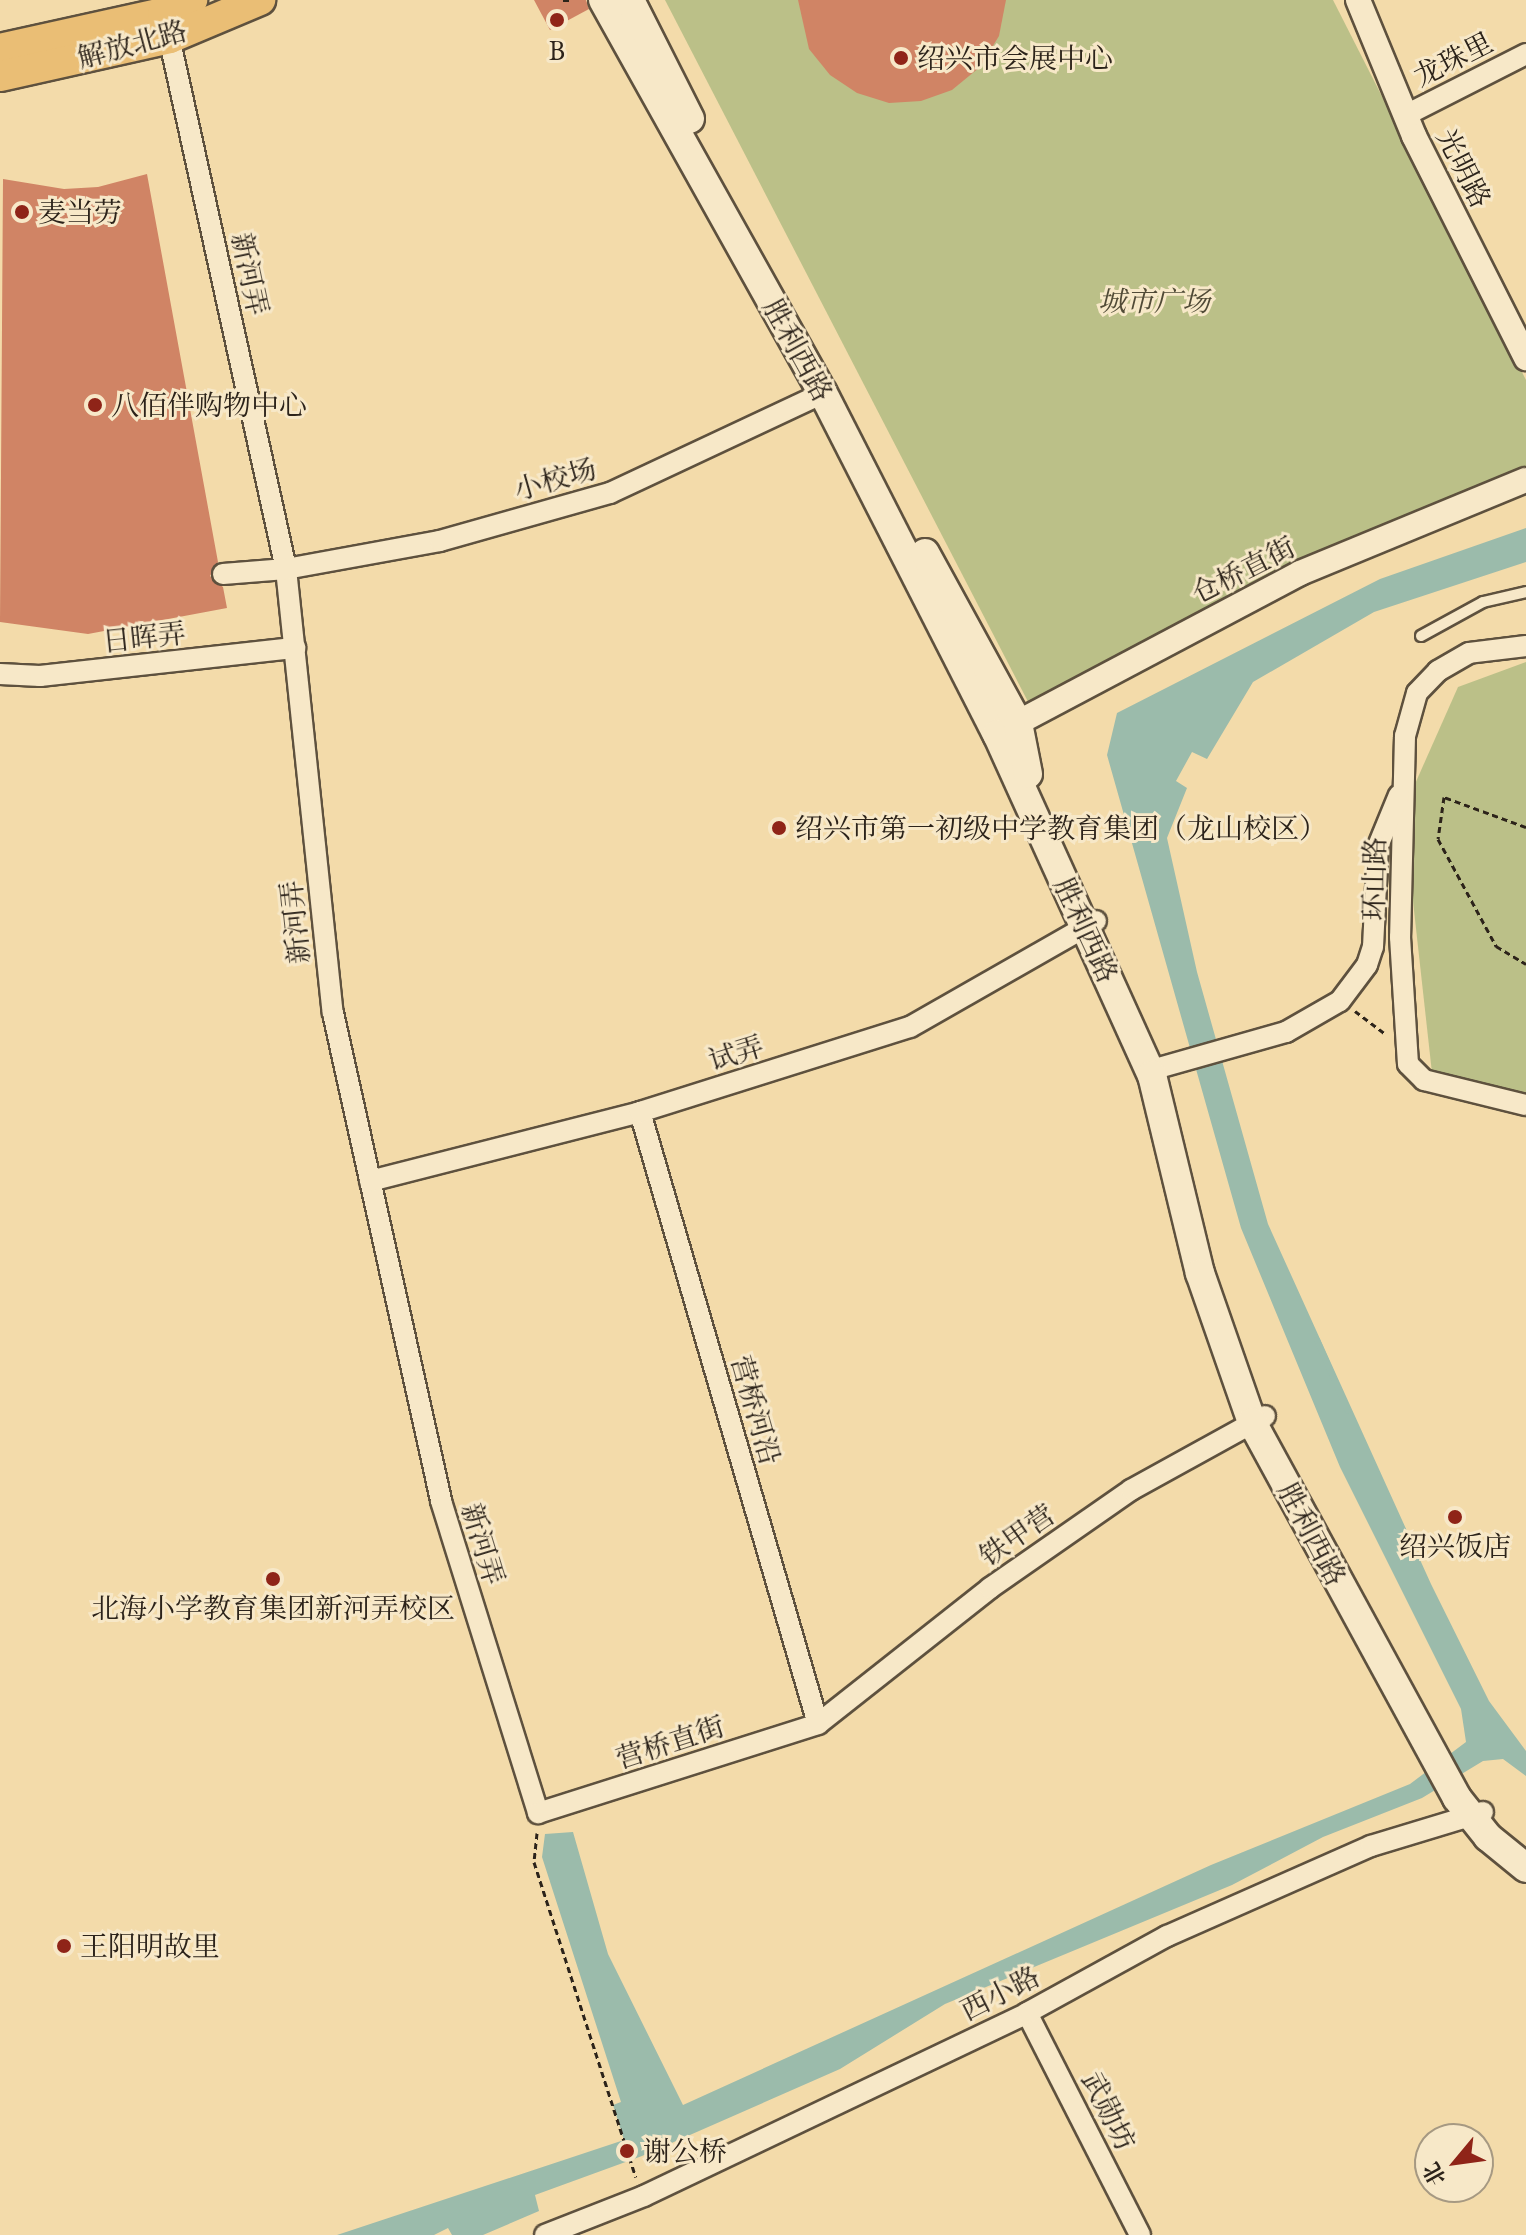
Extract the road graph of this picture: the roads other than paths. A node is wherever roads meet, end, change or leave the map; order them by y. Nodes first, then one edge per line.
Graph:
1 (192, 0) edge
2 (260, 0) edge
3 (603, 0) edge
4 (630, 0) edge
5 (1358, 0) edge
6 (166, 25) junction
7 (0, 49) edge
8 (1526, 54) edge
9 (0, 76) edge
10 (1406, 115) junction
11 (1526, 358) edge
12 (823, 393) junction
13 (1526, 480) edge
14 (286, 569) junction
15 (223, 574) dead end
16 (1526, 592) edge
17 (1421, 636) dead end
18 (1526, 646) edge
19 (295, 648) junction
20 (0, 674) edge
21 (1008, 728) junction
22 (1404, 784) junction
23 (1091, 925) junction
24 (1175, 1063) junction
25 (1526, 1105) edge
26 (640, 1112) junction
27 (370, 1181) junction
28 (1258, 1419) junction
29 (818, 1724) junction
30 (1470, 1805) junction
31 (538, 1813) joint
32 (1526, 1845) edge
33 (1526, 1868) edge
34 (1027, 2013) junction
35 (545, 2235) edge
36 (1140, 2235) edge

1 - 6 main road, 解放北路
2 - 6 main road, 解放北路
3 - 12 main road, 胜利西路
4 - 21 main road, 胜利西路
5 - 10 street, 光明路
6 - 7 main road, 解放北路
6 - 9 main road, 解放北路
6 - 14 street, 新河弄
8 - 10 street, 龙珠里
10 - 11 street, 光明路
12 - 14 street, 小校场
12 - 21 main road, 胜利西路
13 - 21 street, 仓桥直街
14 - 15 street, 小校场
14 - 19 street, 新河弄
16 - 17 lane
18 - 22 street, 环山路
19 - 20 street, 日晖弄
19 - 27 street, 新河弄
21 - 23 main road, 胜利西路
22 - 24 street
22 - 25 street, 环山路
23 - 24 main road, 胜利西路
23 - 26 street, 试弄
23 - 28 main road, 胜利西路
24 - 28 main road, 胜利西路
26 - 27 street, 试弄
26 - 29 street, 营桥河沿
27 - 31 street, 新河弄
28 - 29 street, 铁甲营
28 - 30 main road, 胜利西路
29 - 31 street, 营桥直街
30 - 32 main road, 胜利西路
30 - 33 main road, 胜利西路
30 - 34 street, 西小路
34 - 35 street, 西小路
34 - 36 street, 武勋坊

